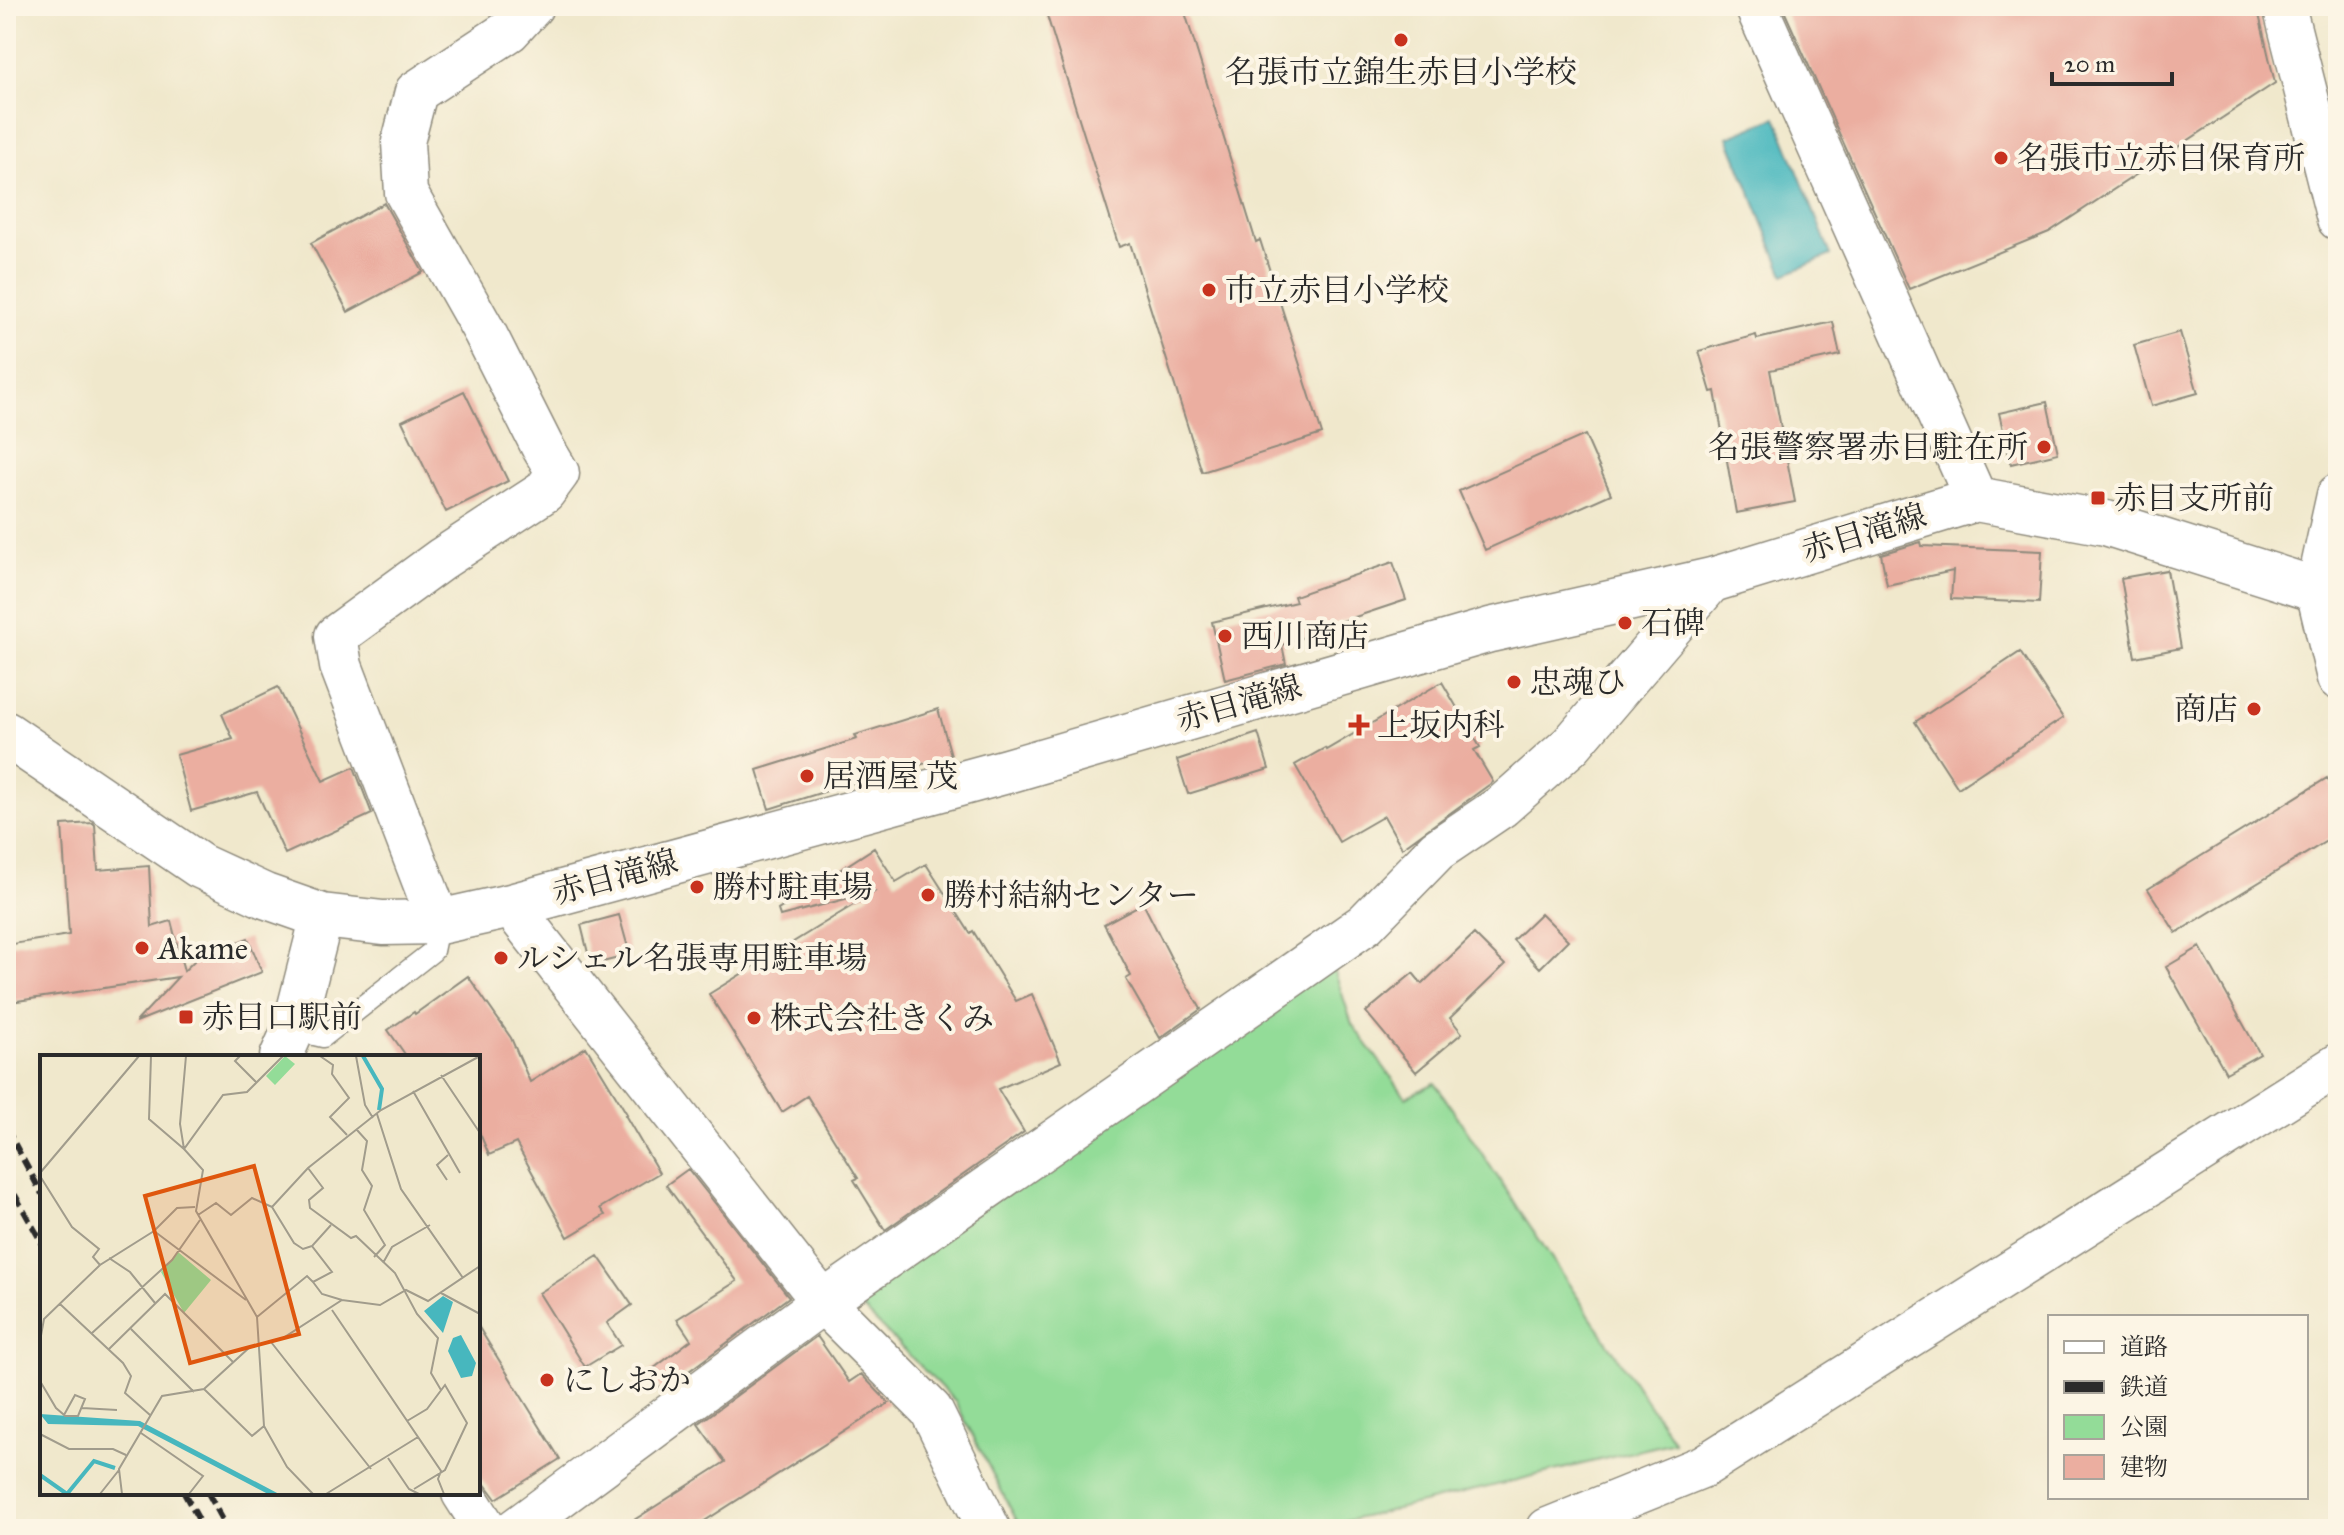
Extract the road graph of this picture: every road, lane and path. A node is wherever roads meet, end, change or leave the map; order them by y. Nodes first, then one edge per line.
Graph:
1 (532, 6) edge
2 (1756, 6) edge
3 (2284, 6) edge
4 (2338, 219) edge
5 (2338, 495) edge
6 (1976, 499) junction
7 (1712, 580) junction
8 (2327, 591) edge
9 (2338, 678) edge
10 (6, 734) edge
11 (511, 906) junction
12 (322, 916) junction
13 (439, 922) junction
14 (287, 1043) edge
15 (2338, 1065) edge
16 (823, 1302) junction
17 (464, 1495) edge
18 (486, 1529) edge
19 (516, 1529) edge
20 (989, 1529) edge
21 (1548, 1529) edge

1 - 13 street
2 - 6 street
3 - 4 street
5 - 8 street
6 - 7 main road, 赤目滝線
6 - 8 main road, 赤目滝線
7 - 11 main road, 赤目滝線
7 - 16 street
8 - 9 street
10 - 12 main road, 赤目滝線
11 - 13 main road, 赤目滝線
11 - 16 street
12 - 13 main road, 赤目滝線
12 - 14 street
13 - 14 lane
15 - 21 street
16 - 19 street
16 - 20 street
17 - 18 street

